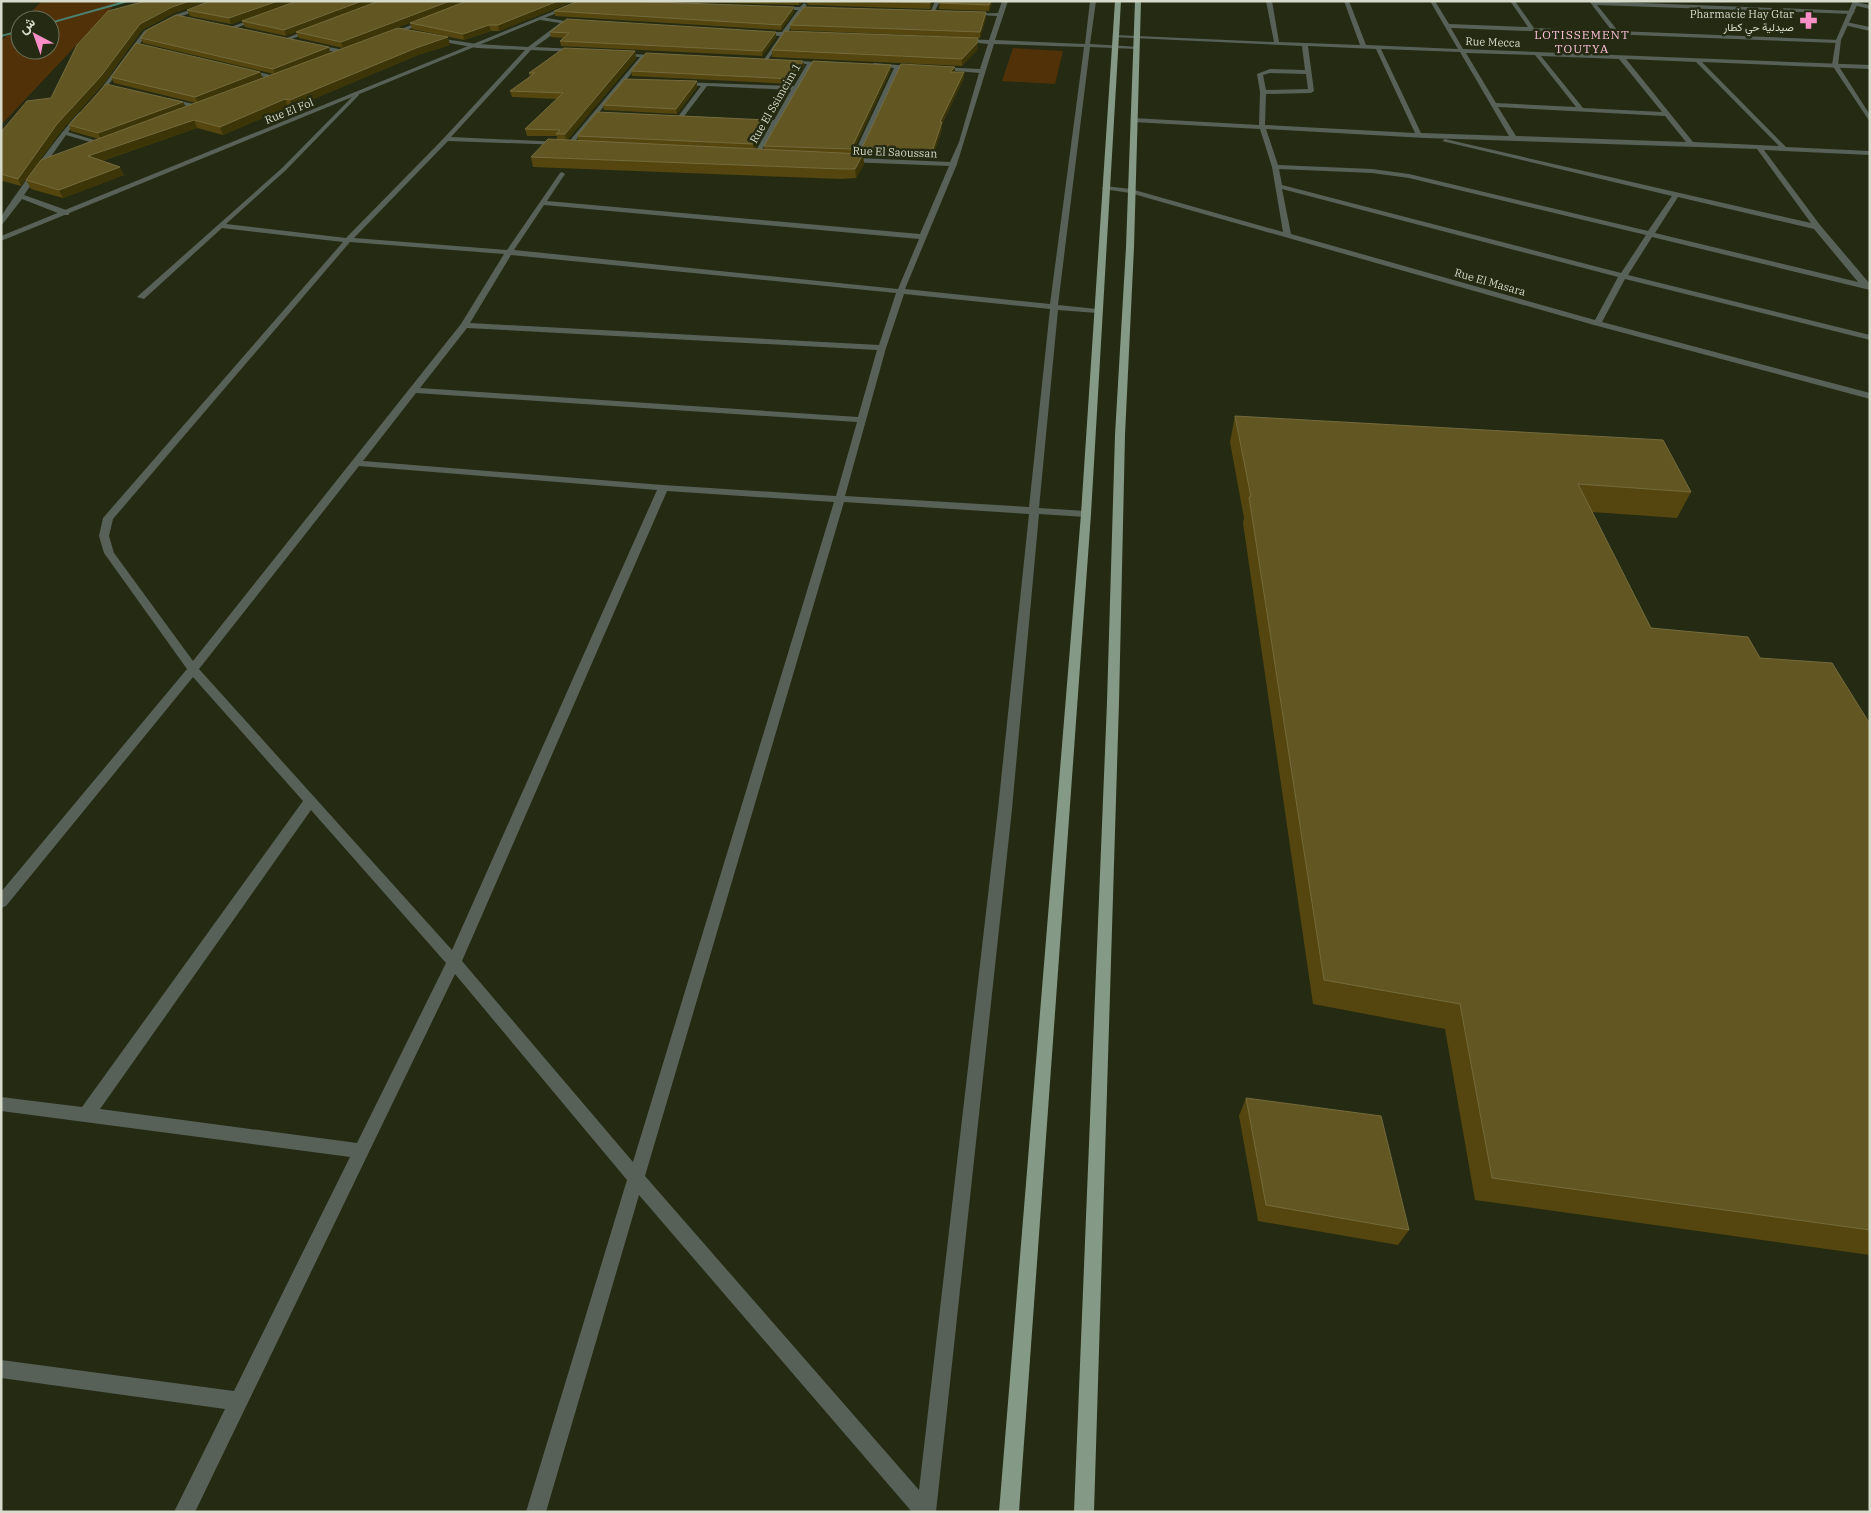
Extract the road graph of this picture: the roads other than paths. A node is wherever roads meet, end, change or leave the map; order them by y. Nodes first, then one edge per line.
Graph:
1 (222, 1) edge
2 (584, 1) edge
3 (806, 1) edge
4 (938, 1) edge
5 (1005, 1) edge
6 (1093, 1) edge
7 (1118, 1) edge
8 (1138, 1) edge
9 (1269, 1) edge
10 (1346, 1) edge
11 (1432, 1) edge
12 (1512, 1) edge
13 (594, 2) edge
14 (1592, 2) edge
15 (1856, 3) edge
16 (1870, 7) edge
17 (771, 8) edge
18 (801, 9) junction
19 (828, 10) edge
20 (1853, 12) junction
21 (925, 13) edge
22 (934, 13) junction
23 (943, 13) edge
24 (963, 14) edge
25 (1002, 15) junction
26 (177, 16) junction
27 (266, 16) edge
28 (435, 18) edge
29 (542, 19) junction
30 (195, 20) edge
31 (564, 22) junction
32 (574, 22) edge
33 (1846, 24) junction
34 (222, 26) edge
35 (1447, 26) junction
36 (320, 27) edge
37 (232, 28) junction
38 (1532, 29) junction
39 (1870, 29) edge
40 (400, 31) junction
41 (249, 32) edge
42 (754, 32) edge
43 (410, 33) edge
44 (1617, 33) junction
45 (784, 34) junction
46 (803, 35) edge
47 (384, 37) edge
48 (429, 37) edge
49 (276, 38) edge
50 (285, 40) junction
51 (952, 40) edge
52 (1837, 41) junction
53 (295, 42) edge
54 (992, 42) junction
55 (1115, 42) junction
56 (1136, 42) junction
57 (305, 44) edge
58 (1277, 44) junction
59 (135, 45) junction
60 (1305, 45) junction
61 (477, 46) junction
62 (1086, 46) junction
63 (144, 47) edge
64 (1364, 47) junction
65 (1378, 48) junction
66 (352, 49) edge
67 (529, 49) junction
68 (1461, 51) junction
69 (344, 52) junction
70 (586, 52) edge
71 (615, 54) edge
72 (1537, 54) junction
73 (644, 55) junction
74 (672, 56) edge
75 (1621, 57) junction
76 (327, 59) edge
77 (756, 60) edge
78 (766, 60) junction
79 (1697, 60) junction
80 (774, 61) edge
81 (783, 61) edge
82 (810, 62) junction
83 (839, 64) edge
84 (868, 65) edge
85 (1835, 65) junction
86 (898, 66) junction
87 (1870, 67) edge
88 (926, 68) edge
89 (935, 68) edge
90 (239, 69) edge
91 (982, 71) junction
92 (1309, 72) junction
93 (285, 75) edge
94 (276, 78) junction
95 (623, 80) junction
96 (632, 81) edge
97 (677, 83) edge
98 (260, 84) edge
99 (704, 84) junction
100 (106, 85) junction
101 (116, 87) edge
102 (796, 88) junction
103 (1263, 92) junction
104 (358, 94) junction
105 (163, 98) edge
106 (92, 100) edge
107 (208, 104) edge
108 (1494, 105) junction
109 (86, 107) edge
110 (200, 107) junction
111 (1582, 109) junction
112 (182, 114) edge
113 (594, 114) junction
114 (1668, 114) junction
115 (603, 115) edge
116 (671, 118) edge
117 (680, 118) junction
118 (690, 118) edge
119 (1133, 120) junction
120 (1870, 120) edge
121 (747, 121) edge
122 (776, 122) junction
123 (1262, 125) junction
124 (64, 133) junction
125 (1419, 135) junction
126 (1513, 137) junction
127 (446, 139) junction
128 (113, 141) edge
129 (104, 144) junction
130 (569, 144) junction
131 (1691, 144) junction
132 (579, 145) edge
133 (95, 147) edge
134 (1759, 147) junction
135 (1784, 148) junction
136 (1870, 153) edge
137 (748, 154) edge
138 (757, 154) junction
139 (766, 155) edge
140 (844, 160) edge
141 (854, 160) junction
142 (50, 163) edge
143 (954, 164) junction
144 (41, 166) junction
145 (1275, 167) junction
146 (562, 174) edge
147 (1278, 186) junction
148 (1105, 188) junction
149 (1131, 191) junction
150 (20, 196) junction
151 (1676, 196) junction
152 (543, 203) junction
153 (66, 214) junction
154 (1, 224) edge
155 (220, 226) junction
156 (1817, 227) junction
157 (1649, 234) junction
158 (1287, 235) junction
159 (924, 237) junction
160 (1, 239) edge
161 (348, 240) junction
162 (509, 252) junction
163 (1623, 276) junction
164 (1868, 288) edge
165 (900, 293) junction
166 (141, 298) dead end
167 (1054, 308) junction
168 (1097, 311) junction
169 (1597, 323) junction
170 (465, 325) junction
171 (1870, 338) edge
172 (882, 348) junction
173 (414, 390) junction
174 (1870, 396) edge
175 (862, 420) junction
176 (357, 462) junction
177 (663, 488) junction
178 (840, 498) junction
179 (1035, 512) junction
180 (1086, 514) junction
181 (193, 668) junction
182 (310, 801) junction
183 (1, 902) edge
184 (454, 962) junction
185 (1, 1104) edge
186 (87, 1114) junction
187 (362, 1151) junction
188 (635, 1177) junction
189 (1, 1369) edge
190 (237, 1401) junction
191 (184, 1512) edge
192 (536, 1512) edge
193 (926, 1512) edge
194 (1009, 1512) edge
195 (1084, 1512) edge

1 - 26 street
2 - 13 street
2 - 29 street, Rue El Fol
3 - 18 street
4 - 22 street
5 - 25 street
6 - 62 street
7 - 55 main road
8 - 56 main road
9 - 58 street
10 - 64 street
11 - 35 street
12 - 38 street
14 - 20 street
14 - 44 street
15 - 16 street
15 - 20 street
17 - 18 street
18 - 19 street
18 - 45 street
20 - 33 street
21 - 22 street
22 - 23 street
24 - 25 street
25 - 54 street
26 - 30 street
26 - 59 street
27 - 37 street
28 - 40 street
29 - 31 street
29 - 61 street, Rue El Fol
31 - 32 street
31 - 67 street
33 - 39 street
33 - 52 street
34 - 37 street
35 - 38 street
35 - 68 street
36 - 50 street
37 - 41 street
38 - 44 street
40 - 43 street
40 - 47 street
42 - 45 street
44 - 52 street
45 - 46 street
45 - 78 street
48 - 61 street
49 - 50 street
50 - 53 street
51 - 54 street, Rue Mecca
52 - 85 street
54 - 62 street, Rue Mecca
54 - 91 street
55 - 56 street, Rue Mecca
55 - 62 street, Rue Mecca
55 - 148 main road
56 - 58 street, Rue Mecca
56 - 119 main road
57 - 69 street
58 - 60 street, Rue Mecca
59 - 63 street
59 - 100 street
60 - 64 street, Rue Mecca
60 - 92 street
61 - 67 street
61 - 104 street, Rue El Fol
62 - 167 street
64 - 65 street, Rue Mecca
65 - 68 street, Rue Mecca
65 - 125 street
66 - 69 street
67 - 70 street
67 - 127 street
68 - 72 street, Rue Mecca
68 - 108 street
69 - 76 street
71 - 73 street
72 - 75 street, Rue Mecca
72 - 111 street
73 - 74 street
73 - 95 street
75 - 79 street, Rue Mecca
75 - 114 street
77 - 78 street
78 - 80 street
79 - 85 street, Rue Mecca
79 - 135 street
81 - 82 street
82 - 83 street
82 - 102 street, Rue El Ssimcim 1
84 - 86 street
85 - 87 street, Rue Mecca
85 - 120 street
86 - 88 street
86 - 141 street
89 - 91 street
90 - 94 street
91 - 143 street
92 - 103 street
92 - 103 street
93 - 94 street
94 - 98 street
95 - 96 street
95 - 113 street
97 - 99 street
99 - 102 street
99 - 117 street
100 - 101 street
100 - 106 street
102 - 122 street, Rue El Ssimcim 1
103 - 123 street
104 - 153 street, Rue El Fol
104 - 155 street
105 - 110 street
107 - 110 street
108 - 111 street
108 - 126 street
109 - 124 street
110 - 112 street
111 - 114 street
113 - 115 street
113 - 130 street
114 - 131 street
116 - 117 street
117 - 118 street
119 - 123 street
119 - 149 main road
121 - 122 street
122 - 138 street, Rue El Ssimcim 1
123 - 125 street
123 - 145 street
124 - 129 street
124 - 144 street
125 - 126 street
125 - 151 street
126 - 131 street
127 - 130 street
127 - 161 street
128 - 129 street
129 - 133 street
130 - 132 street
131 - 134 street
134 - 135 street
134 - 156 street
135 - 136 street
137 - 138 street
138 - 139 street
140 - 141 street, Rue El Saoussan
141 - 143 street, Rue El Saoussan
142 - 144 street
143 - 159 street
144 - 150 street
145 - 147 street
145 - 157 street
146 - 152 street
147 - 158 street
147 - 163 street
148 - 149 street, Rue El Masara
148 - 168 main road
149 - 158 street, Rue El Masara
149 - 195 main road
150 - 153 street
150 - 154 street
151 - 156 street
151 - 157 street
152 - 159 street
152 - 162 street
153 - 160 street, Rue El Fol
155 - 161 street
155 - 166 street
156 - 164 street
157 - 163 street
157 - 164 street
158 - 169 street, Rue El Masara
159 - 165 street
161 - 162 street
161 - 181 street
162 - 165 street
162 - 170 street
163 - 169 street
163 - 171 street
165 - 167 street
165 - 172 street
167 - 168 street
167 - 179 street
168 - 180 main road
169 - 174 street, Rue El Masara
170 - 172 street
170 - 173 street
172 - 175 street
173 - 175 street
173 - 176 street
175 - 178 street
176 - 177 street
176 - 181 street
177 - 178 street
177 - 184 street
178 - 179 street
178 - 188 street
179 - 180 street
179 - 193 street
180 - 194 main road
181 - 182 street
181 - 183 street
182 - 184 street
182 - 186 street
184 - 187 street
184 - 188 street
185 - 186 street
186 - 187 street
187 - 190 street
188 - 192 street
188 - 193 street
189 - 190 street
190 - 191 street

